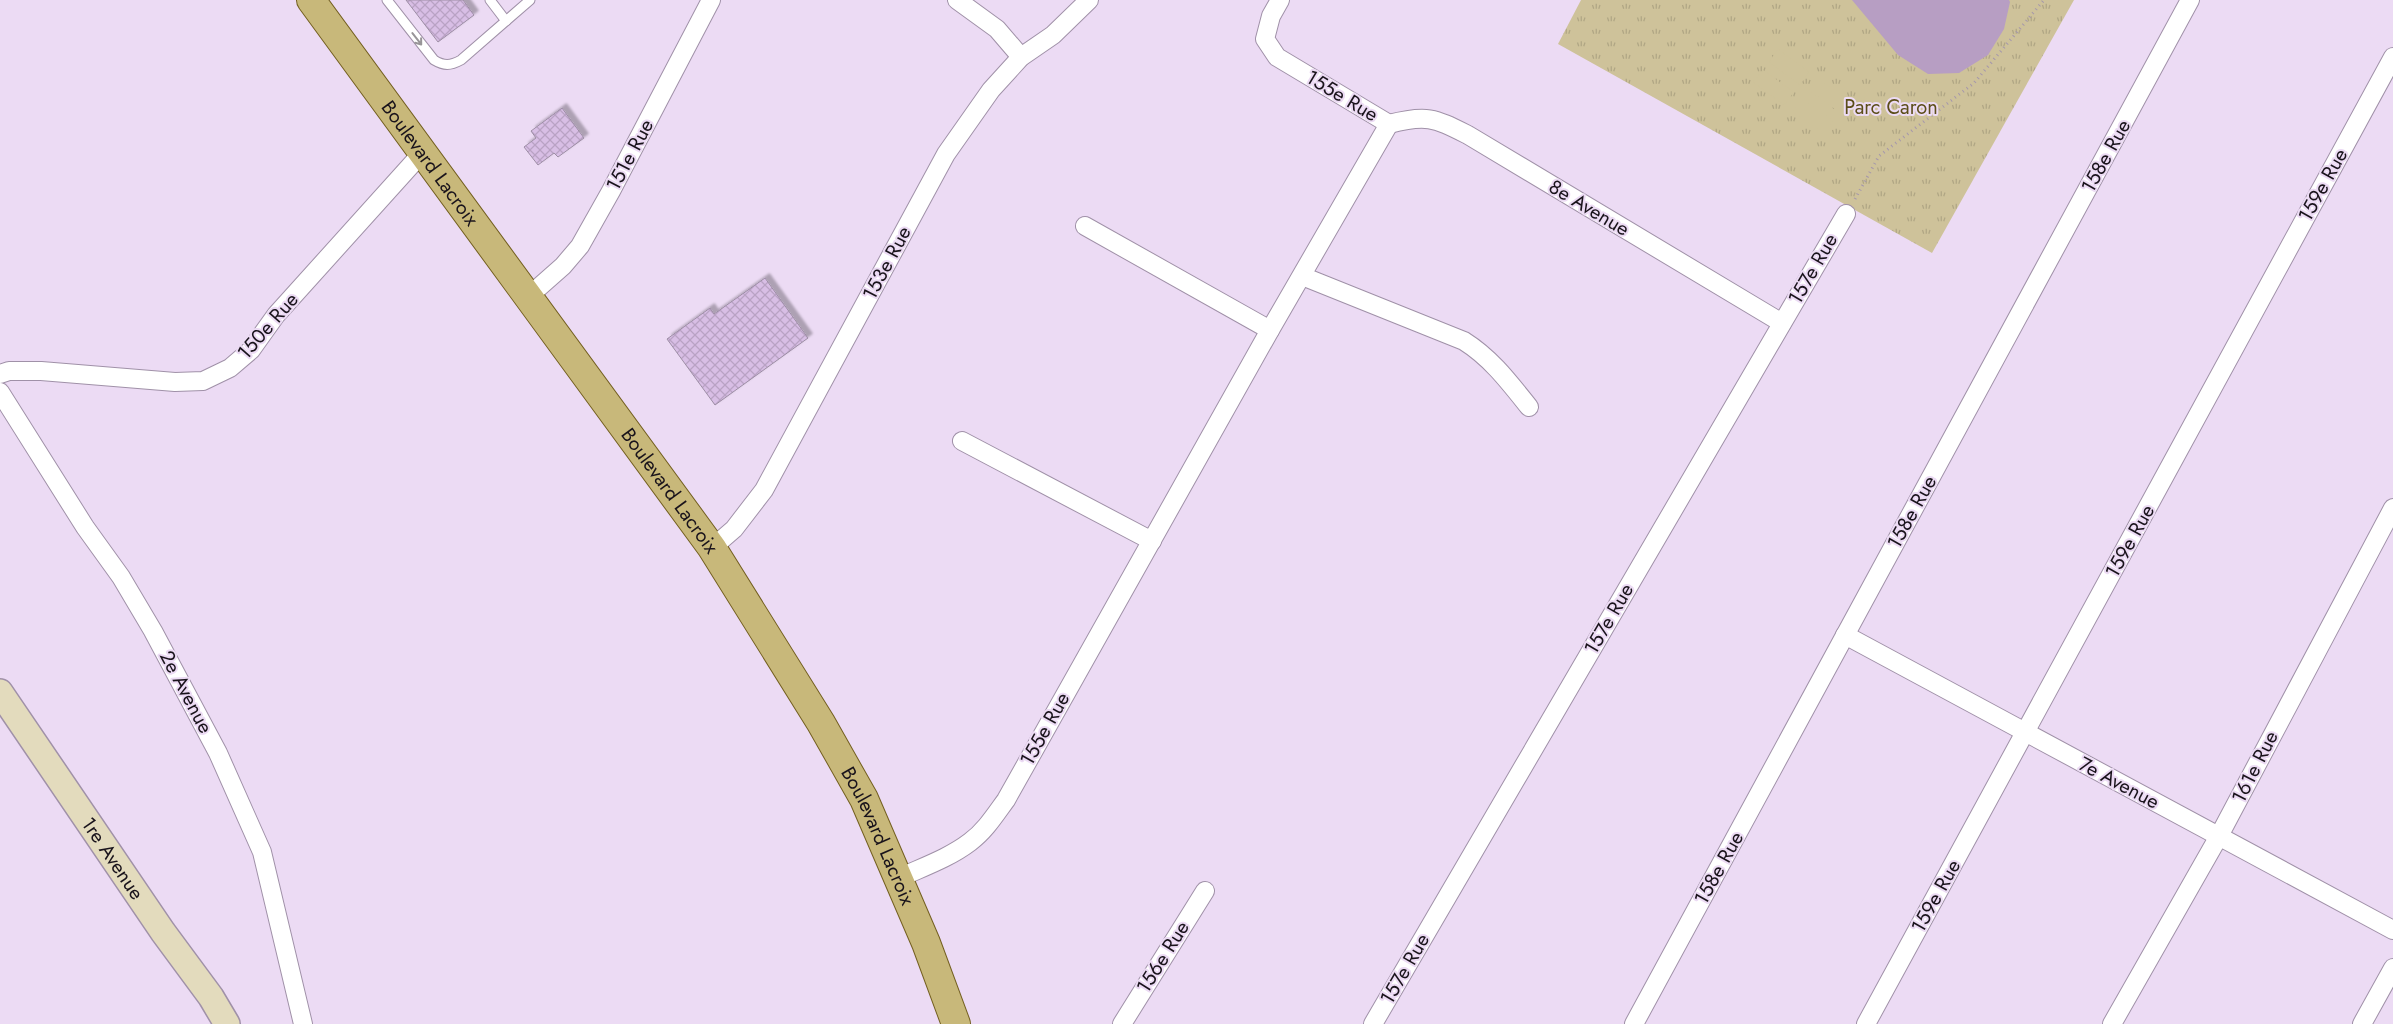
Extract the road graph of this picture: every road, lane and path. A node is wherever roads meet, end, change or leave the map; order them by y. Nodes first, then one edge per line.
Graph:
1 (311, 0) edge
2 (387, 0) edge
3 (490, 0) edge
4 (530, 0) edge
5 (711, 0) edge
6 (957, 0) edge
7 (1089, 0) edge
8 (1280, 0) edge
9 (2044, 0) edge
10 (2190, 0) edge
11 (506, 21) junction
12 (1021, 57) junction
13 (2393, 57) edge
14 (1389, 124) junction
15 (422, 153) junction
16 (1846, 214) joint
17 (1085, 226) dead end
18 (1302, 276) junction
19 (529, 296) junction
20 (1782, 323) junction
21 (1270, 330) junction
22 (0, 374) edge
23 (0, 392) edge
24 (1530, 407) dead end
25 (962, 441) dead end
26 (2393, 508) edge
27 (1152, 541) junction
28 (712, 548) junction
29 (1845, 635) junction
30 (0, 692) edge
31 (2025, 732) junction
32 (2219, 836) junction
33 (900, 878) junction
34 (1205, 891) dead end
35 (2393, 930) edge
36 (2393, 968) edge
37 (227, 1024) edge
38 (303, 1024) edge
39 (956, 1024) edge
40 (1122, 1024) edge
41 (1373, 1024) edge
42 (1634, 1024) edge
43 (1866, 1024) edge
44 (2112, 1024) edge
45 (2362, 1024) edge

1 - 15 main road, Boulevard Lacroix
2 -> 11 lane
3 - 11 lane
4 - 11 lane
5 - 19 street, 151e Rue
6 - 12 street
7 - 12 street, 153e Rue
8 - 14 street, 155e Rue
9 - 16 path
10 - 29 street, 158e Rue
12 - 28 street, 153e Rue
13 - 31 street, 159e Rue
14 - 18 street, 155e Rue
14 - 20 street, 8e Avenue
15 - 19 main road, Boulevard Lacroix
15 - 22 street, 150e Rue
16 - 20 street, 157e Rue
17 - 21 street
18 - 21 street, 155e Rue
18 - 24 street
19 - 28 main road, Boulevard Lacroix
20 - 41 street, 157e Rue
21 - 27 street, 155e Rue
23 - 38 street, 2e Avenue
25 - 27 street
26 - 32 street, 161e Rue
27 - 33 street, 155e Rue
28 - 33 main road, Boulevard Lacroix
29 - 31 street, 7e Avenue
29 - 42 street, 158e Rue
30 - 37 street, 1re Avenue
31 - 32 street, 7e Avenue
31 - 43 street, 159e Rue
32 - 35 street, 7e Avenue
32 - 44 street, 161e Rue
33 - 39 main road, Boulevard Lacroix
34 - 40 street, 156e Rue
36 - 45 street

